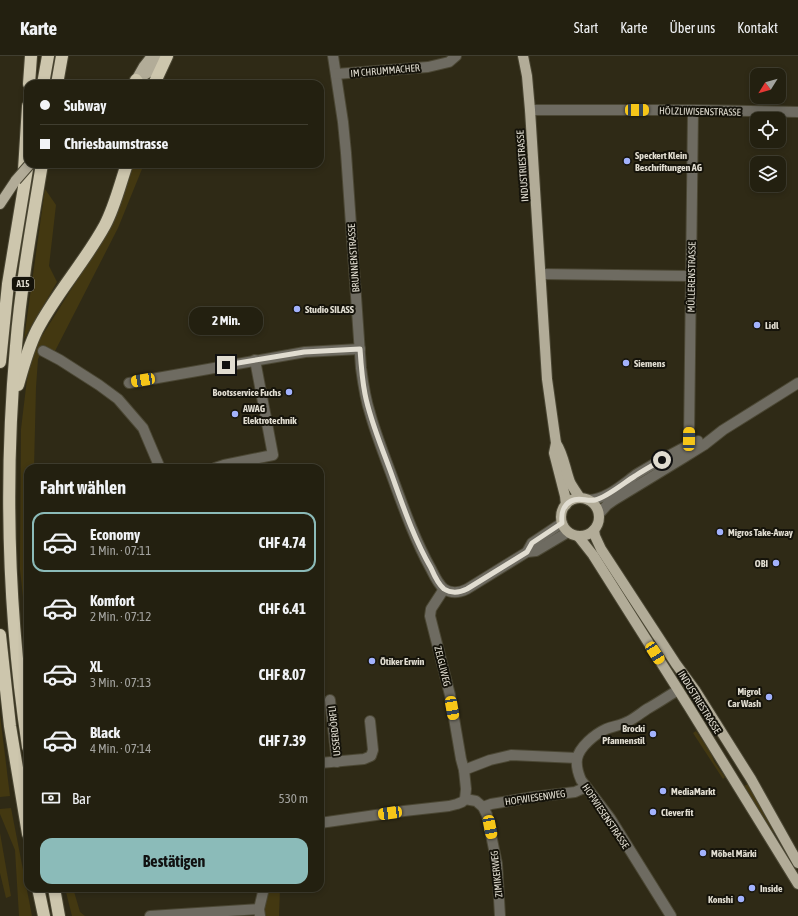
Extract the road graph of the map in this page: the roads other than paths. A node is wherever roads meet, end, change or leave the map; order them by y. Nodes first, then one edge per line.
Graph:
1 (30, 56) edge
2 (48, 56) edge
3 (62, 56) edge
4 (152, 56) edge
5 (162, 56) edge
6 (167, 56) edge
7 (333, 56) edge
8 (456, 56) edge
9 (523, 56) edge
10 (336, 74) junction
11 (29, 80) edge
12 (44, 80) edge
13 (58, 80) edge
14 (137, 80) edge
15 (140, 80) edge
16 (156, 80) edge
17 (530, 110) junction
18 (693, 110) junction
19 (798, 112) edge
20 (24, 168) edge
21 (25, 168) edge
22 (28, 168) edge
23 (41, 168) edge
24 (126, 168) edge
25 (23, 188) junction
26 (0, 204) edge
27 (541, 274) junction
28 (691, 276) junction
29 (360, 349) junction
30 (43, 351) dead end
31 (255, 360) junction
32 (0, 362) edge
33 (129, 383) dead end
34 (798, 383) edge
35 (11, 406) junction
36 (724, 430) junction
37 (556, 443) junction
38 (692, 443) junction
39 (683, 458) junction
40 (158, 464) edge
41 (229, 464) edge
42 (584, 499) junction
43 (566, 505) junction
44 (599, 514) junction
45 (562, 523) junction
46 (594, 530) junction
47 (573, 534) junction
48 (527, 552) junction
49 (444, 589) junction
50 (0, 635) edge
51 (678, 690) junction
52 (330, 700) dead end
53 (24, 716) edge
54 (370, 721) dead end
55 (577, 758) junction
56 (337, 762) junction
57 (324, 763) edge
58 (464, 770) junction
59 (586, 787) junction
60 (465, 798) junction
61 (484, 807) junction
62 (24, 810) edge
63 (324, 821) edge
64 (798, 863) edge
65 (798, 884) edge
66 (39, 892) edge
67 (55, 892) edge
68 (263, 892) edge
69 (260, 912) edge
70 (44, 916) edge
71 (59, 916) edge
72 (150, 916) edge
73 (500, 916) edge
74 (671, 916) edge

1 - 11 highway
2 - 12 highway
3 - 13 highway
4 - 14 main road
5 - 15 main road
6 - 16 highway
7 - 10 street, BRUNNENSTRASSE
8 - 10 street, IM CHRUMMACHER
9 - 17 main road, INDUSTRIESTRASSE
10 - 29 street, BRUNNENSTRASSE
17 - 18 street, HÖLZLIWISENSTRASSE
17 - 27 main road, INDUSTRIESTRASSE
18 - 19 street, HÖLZLIWISENSTRASSE
18 - 28 street, MÜLLERENSTRASSE
20 - 25 highway
21 - 26 main road, bridge
22 - 25 highway, A15
23 - 35 highway, A15
24 - 35 highway
25 - 32 highway, A15
27 - 28 street
27 - 37 main road, INDUSTRIESTRASSE
28 - 38 street, MÜLLERENSTRASSE
29 - 31 street
29 - 49 street, BRUNNENSTRASSE
30 - 40 street
31 - 33 street
31 - 41 street
34 - 36 street
35 - 53 highway, A15
36 - 38 street
36 - 39 street
37 - 42 main road, INDUSTRIESTRASSE
37 - 43 main road, INDUSTRIESTRASSE
38 - 39 street
38 - 42 street
39 - 44 street
42 - 43 main road
42 - 44 main road, INDUSTRIESTRASSE
43 - 45 main road, INDUSTRIESTRASSE
44 - 46 main road
45 - 47 main road, INDUSTRIESTRASSE
45 - 48 street
46 - 47 main road
46 - 64 main road, INDUSTRIESTRASSE
47 - 48 street
47 - 51 main road, INDUSTRIESTRASSE
48 - 49 street
49 - 58 street, ZELGLIWEG
50 - 62 highway
51 - 55 street
51 - 65 main road, INDUSTRIESTRASSE
52 - 56 street, USSERDÖRFLI
54 - 56 street, USSERDÖRFLI
55 - 58 street
55 - 59 street, HOFWIESENSTRASSE
56 - 57 street, USSERDÖRFLI
58 - 60 street, ZELGLIWEG
59 - 61 street, HOFWIESENWEG
59 - 74 street, HOFWIESENSTRASSE
60 - 61 street
60 - 63 street
61 - 73 street, ZIMIKERWEG
66 - 70 highway
67 - 71 highway
68 - 69 street
69 - 72 street

